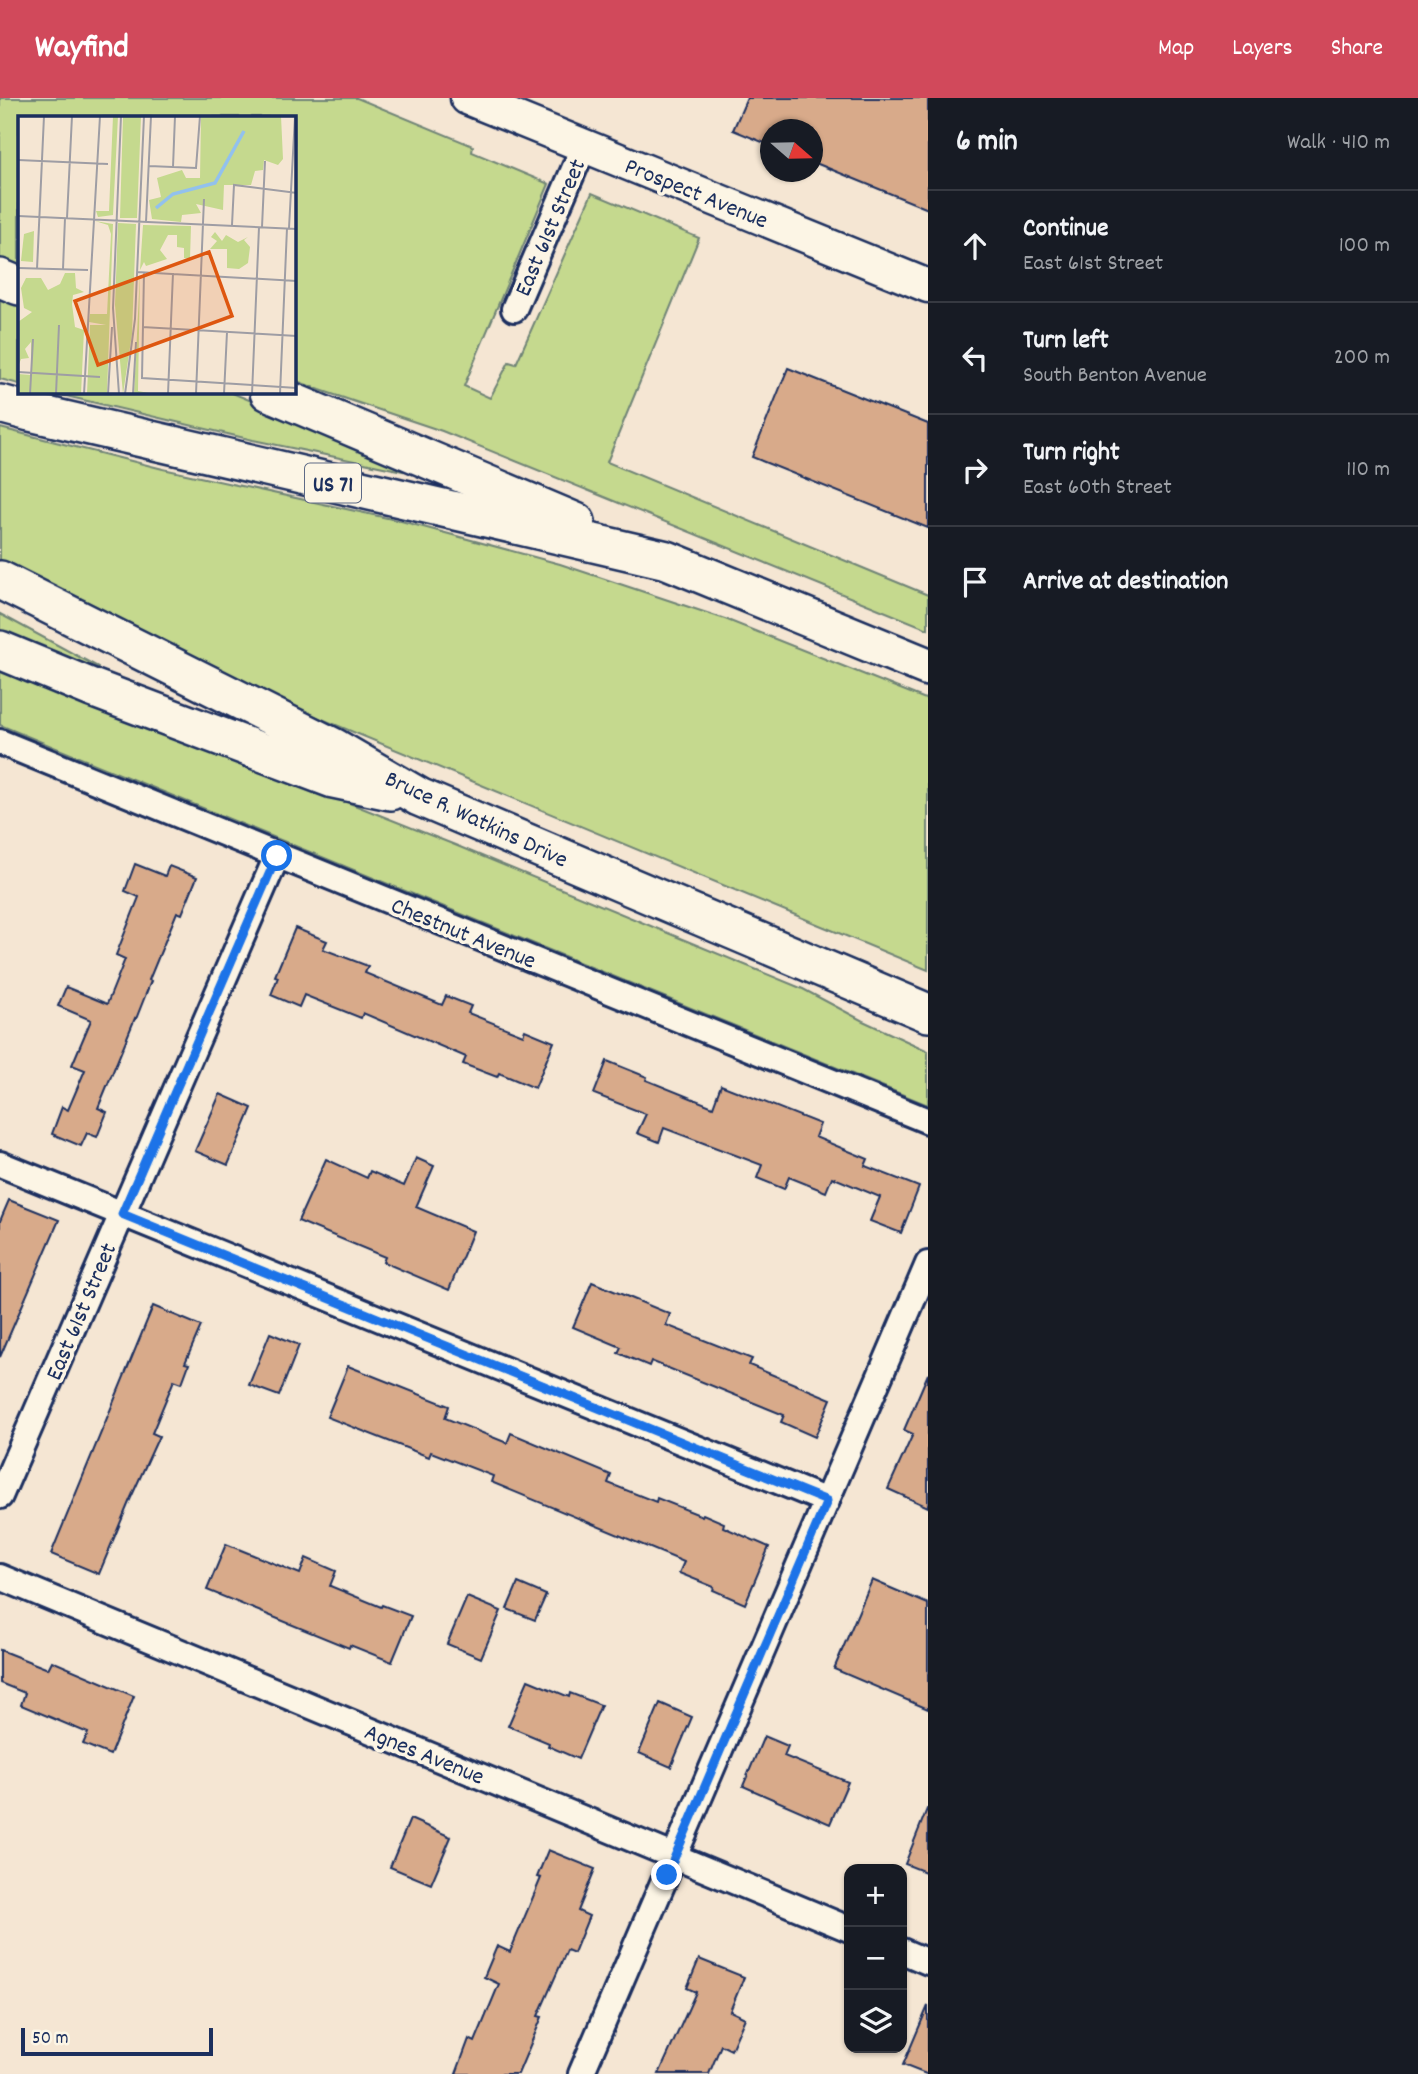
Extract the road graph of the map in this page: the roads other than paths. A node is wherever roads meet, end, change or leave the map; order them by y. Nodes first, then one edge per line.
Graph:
1 (467, 98) edge
2 (584, 146) junction
3 (0, 278) edge
4 (18, 286) edge
5 (928, 286) edge
6 (514, 309) dead end
7 (275, 394) edge
8 (0, 404) edge
9 (667, 560) junction
10 (0, 580) edge
11 (0, 650) edge
12 (928, 667) edge
13 (0, 742) edge
14 (419, 797) junction
15 (277, 856) junction
16 (928, 1013) edge
17 (928, 1121) edge
18 (0, 1164) edge
19 (122, 1214) junction
20 (928, 1264) edge
21 (0, 1496) edge
22 (827, 1501) junction
23 (0, 1577) edge
24 (675, 1856) junction
25 (844, 1927) edge
26 (907, 1953) edge
27 (928, 1962) edge
28 (581, 2074) edge

1 - 2 main road, Prospect Avenue
2 - 5 main road, Prospect Avenue
2 - 6 street, East 61st Street
3 - 4 highway
7 - 9 highway
8 - 9 highway, US 71
9 - 12 highway, US 71
10 - 14 highway, Bruce R. Watkins Drive
11 - 14 highway
13 - 15 street, Chestnut Avenue
14 - 16 highway, Bruce R. Watkins Drive
15 - 17 street, Chestnut Avenue
15 - 19 street, East 61st Street
18 - 19 street
19 - 21 street, East 61st Street
19 - 22 street
20 - 22 street
22 - 24 street
23 - 24 street, Agnes Avenue
24 - 25 street, Agnes Avenue
24 - 28 street
26 - 27 street

